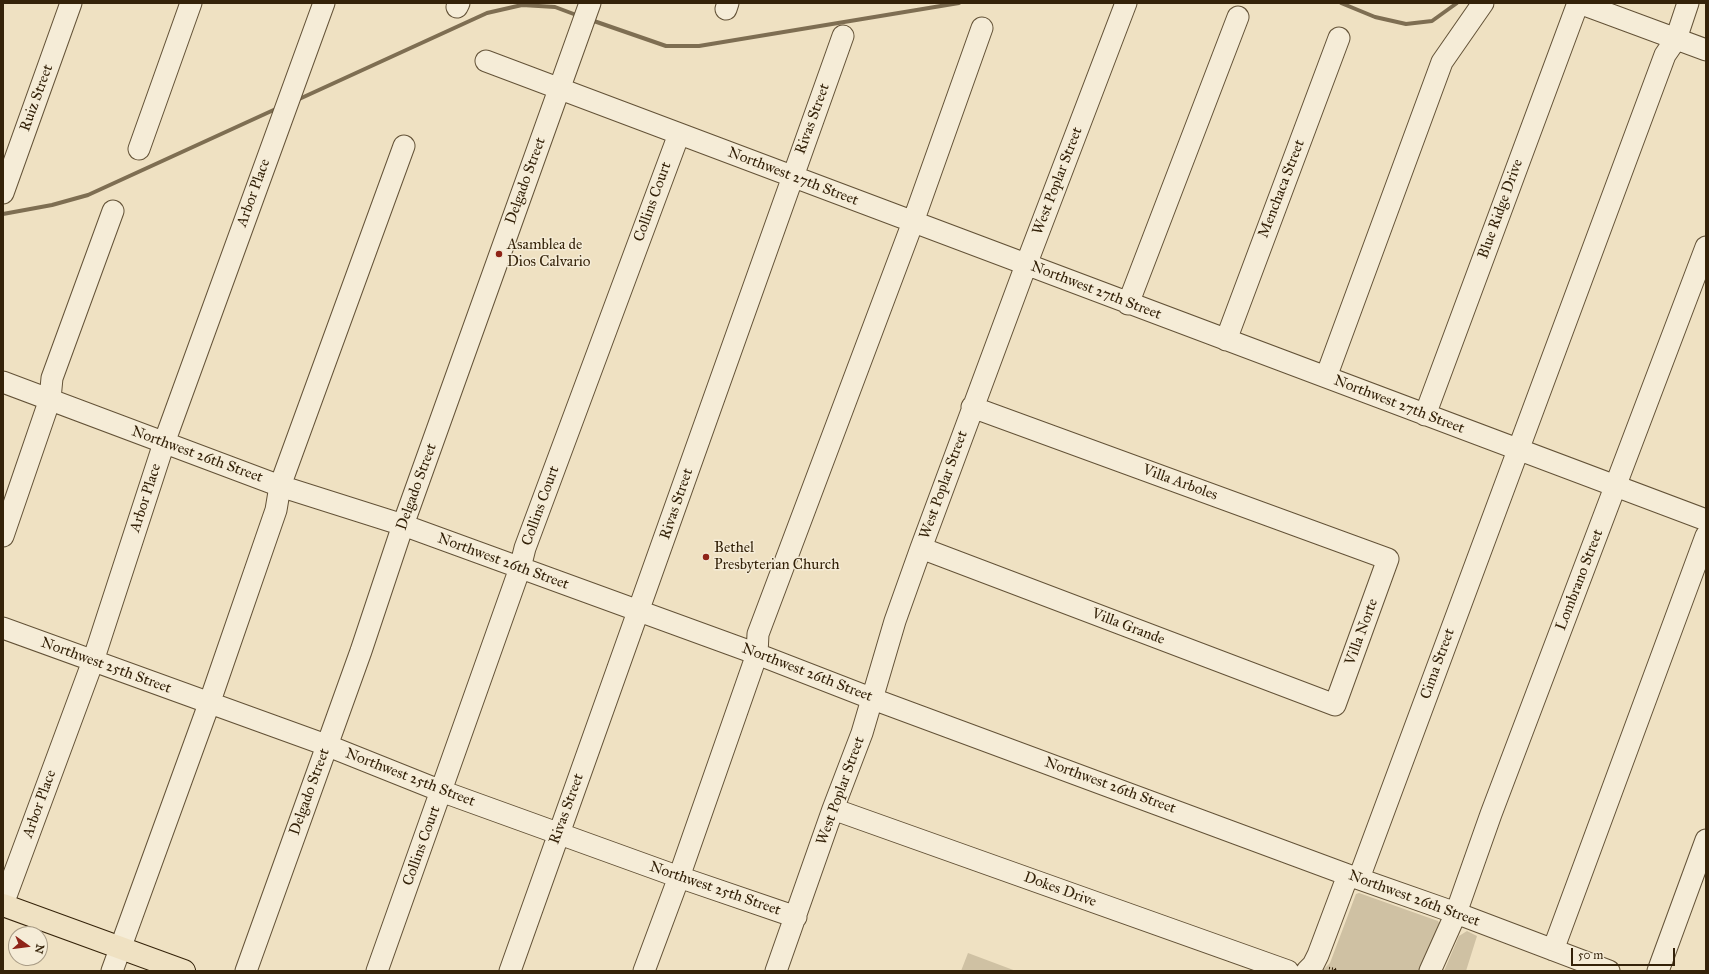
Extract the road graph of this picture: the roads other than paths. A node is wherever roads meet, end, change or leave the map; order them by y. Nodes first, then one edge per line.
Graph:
1 (71, 3) edge
2 (191, 3) edge
3 (324, 3) edge
4 (590, 3) edge
5 (1126, 3) edge
6 (1483, 3) edge
7 (1578, 3) edge
8 (1688, 3) edge
9 (1238, 17) dead end
10 (982, 28) dead end
11 (843, 36) dead end
12 (1339, 38) dead end
13 (1676, 39) junction
14 (1706, 50) edge
15 (486, 61) dead end
16 (559, 88) junction
17 (679, 134) junction
18 (404, 146) dead end
19 (139, 149) dead end
20 (792, 177) junction
21 (5, 188) edge
22 (113, 211) dead end
23 (913, 222) junction
24 (1706, 248) edge
25 (1026, 265) junction
26 (1128, 304) junction
27 (1226, 340) junction
28 (1326, 377) junction
29 (3, 382) edge
30 (50, 399) junction
31 (972, 407) junction
32 (1425, 415) junction
33 (164, 443) junction
34 (1518, 450) junction
35 (280, 486) junction
36 (1616, 487) junction
37 (1706, 520) edge
38 (403, 526) junction
39 (3, 536) edge
40 (1706, 536) edge
41 (921, 548) junction
42 (1388, 559) joint
43 (520, 568) junction
44 (639, 612) junction
45 (3, 628) edge
46 (757, 654) junction
47 (93, 661) junction
48 (873, 699) junction
49 (209, 704) junction
50 (1335, 705) joint
51 (326, 746) junction
52 (441, 791) junction
53 (833, 810) junction
54 (558, 833) junction
55 (1706, 840) edge
56 (1353, 876) junction
57 (679, 877) junction
58 (3, 905) edge
59 (1456, 913) junction
60 (796, 916) junction
61 (120, 948) junction
62 (1553, 950) junction
63 (112, 971) edge
64 (184, 971) edge
65 (246, 971) edge
66 (377, 971) edge
67 (510, 971) edge
68 (644, 971) edge
69 (776, 971) edge
70 (1288, 971) edge
71 (1307, 971) edge
72 (1430, 971) edge
73 (1609, 971) edge
74 (1658, 971) edge

1 - 21 street, Ruiz Street
2 - 19 street
3 - 33 street, Arbor Place
4 - 16 street, Delgado Street
5 - 25 street, West Poplar Street
6 - 28 street
7 - 13 street
7 - 32 street, Blue Ridge Drive
8 - 13 street, Cima Street
9 - 26 street
10 - 23 street
11 - 20 street, Rivas Street
12 - 27 street, Menchaca Street
13 - 14 street
13 - 34 street, Cima Street
15 - 16 street, Northwest 27th Street
16 - 17 street, Northwest 27th Street
16 - 38 street, Delgado Street
17 - 20 street, Northwest 27th Street
17 - 43 street, Collins Court
18 - 35 street
20 - 23 street, Northwest 27th Street
20 - 44 street, Rivas Street
22 - 30 street
23 - 25 street, Northwest 27th Street
23 - 46 street
24 - 36 street, Lombrano Street
25 - 26 street, Northwest 27th Street
25 - 31 street, West Poplar Street
26 - 27 street, Northwest 27th Street
27 - 28 street, Northwest 27th Street
28 - 32 street, Northwest 27th Street
29 - 30 street, Northwest 26th Street
30 - 33 street, Northwest 26th Street
30 - 39 street
31 - 41 street, West Poplar Street
31 - 42 street, Villa Arboles
32 - 34 street, Northwest 27th Street
33 - 35 street, Northwest 26th Street
33 - 47 street, Arbor Place
34 - 36 street, Northwest 27th Street
34 - 56 street, Cima Street
35 - 38 street, Northwest 26th Street
35 - 49 street
36 - 37 street, Northwest 27th Street
36 - 59 street, Lombrano Street
38 - 43 street, Northwest 26th Street
38 - 51 street, Delgado Street
40 - 62 street
41 - 48 street, West Poplar Street
41 - 50 street, Villa Grande
42 - 50 street, Villa Norte
43 - 44 street, Northwest 26th Street
43 - 52 street, Collins Court
44 - 46 street, Northwest 26th Street
44 - 54 street, Rivas Street
45 - 47 street, Northwest 25th Street
46 - 48 street, Northwest 26th Street
46 - 57 street
47 - 49 street, Northwest 25th Street
47 - 58 street, Arbor Place
48 - 53 street, West Poplar Street
48 - 56 street, Northwest 26th Street
49 - 51 street, Northwest 25th Street
49 - 61 street
51 - 52 street, Northwest 25th Street
51 - 65 street, Delgado Street
52 - 54 street, Northwest 25th Street
52 - 66 street, Collins Court
53 - 60 street, West Poplar Street
53 - 70 street, Dokes Drive
54 - 57 street, Northwest 25th Street
54 - 67 street, Rivas Street
55 - 74 street
56 - 59 street, Northwest 26th Street
56 - 71 street
57 - 60 street, Northwest 25th Street
57 - 68 street
58 - 61 main road
59 - 62 street, Northwest 26th Street
59 - 72 street, Lombrano Street
60 - 69 street, West Poplar Street
61 - 63 street
61 - 64 main road
62 - 73 street, Northwest 26th Street

